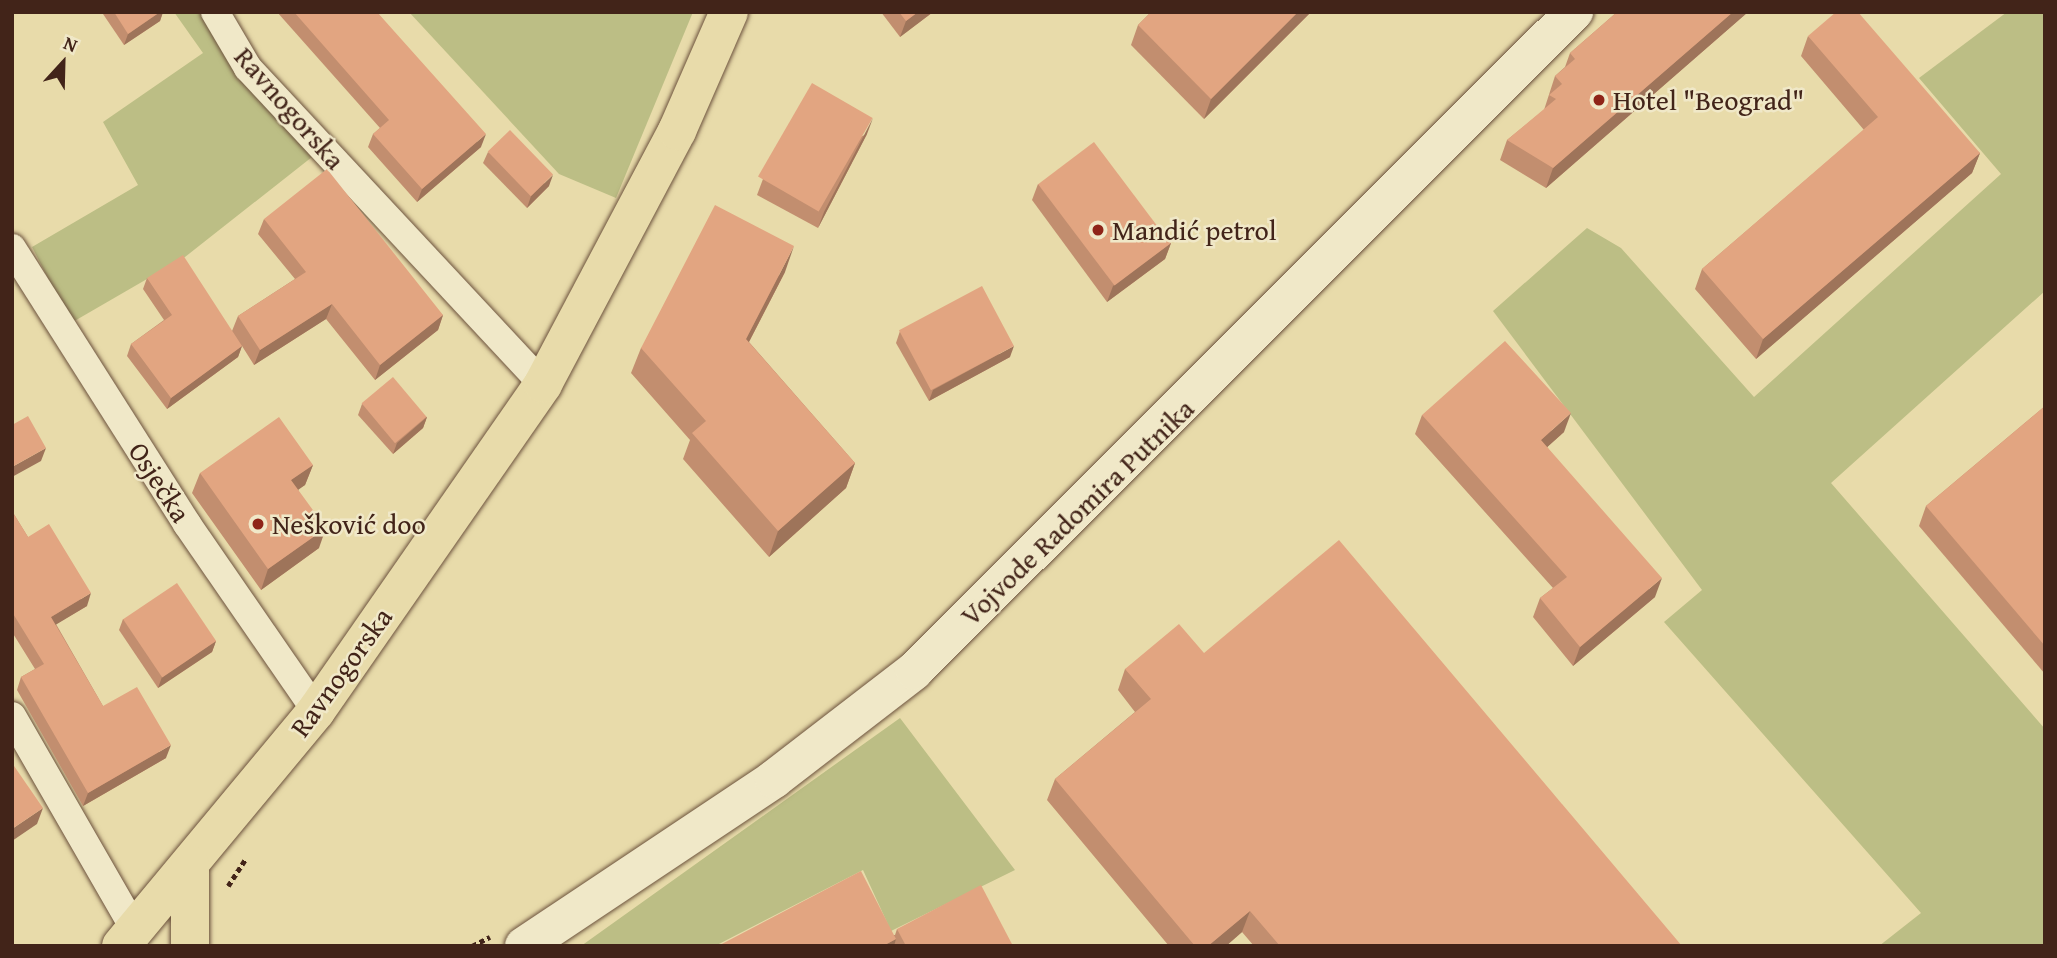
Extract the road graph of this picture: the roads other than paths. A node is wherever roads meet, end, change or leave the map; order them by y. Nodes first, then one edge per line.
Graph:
1 (215, 12) edge
2 (729, 12) edge
3 (1574, 12) edge
4 (12, 248) edge
5 (543, 384) junction
6 (316, 710) junction
7 (12, 716) edge
8 (190, 865) junction
9 (128, 938) edge
10 (190, 946) edge
11 (524, 946) edge

1 - 5 street, Ravnogorska
2 - 5 main road, Ravnogorska
3 - 11 main road, Vojvode Radomira Putnika
4 - 6 street, Osječka
5 - 6 main road, Ravnogorska
6 - 8 main road, Ravnogorska
7 - 9 street
8 - 9 main road, Ravnogorska
8 - 10 main road

